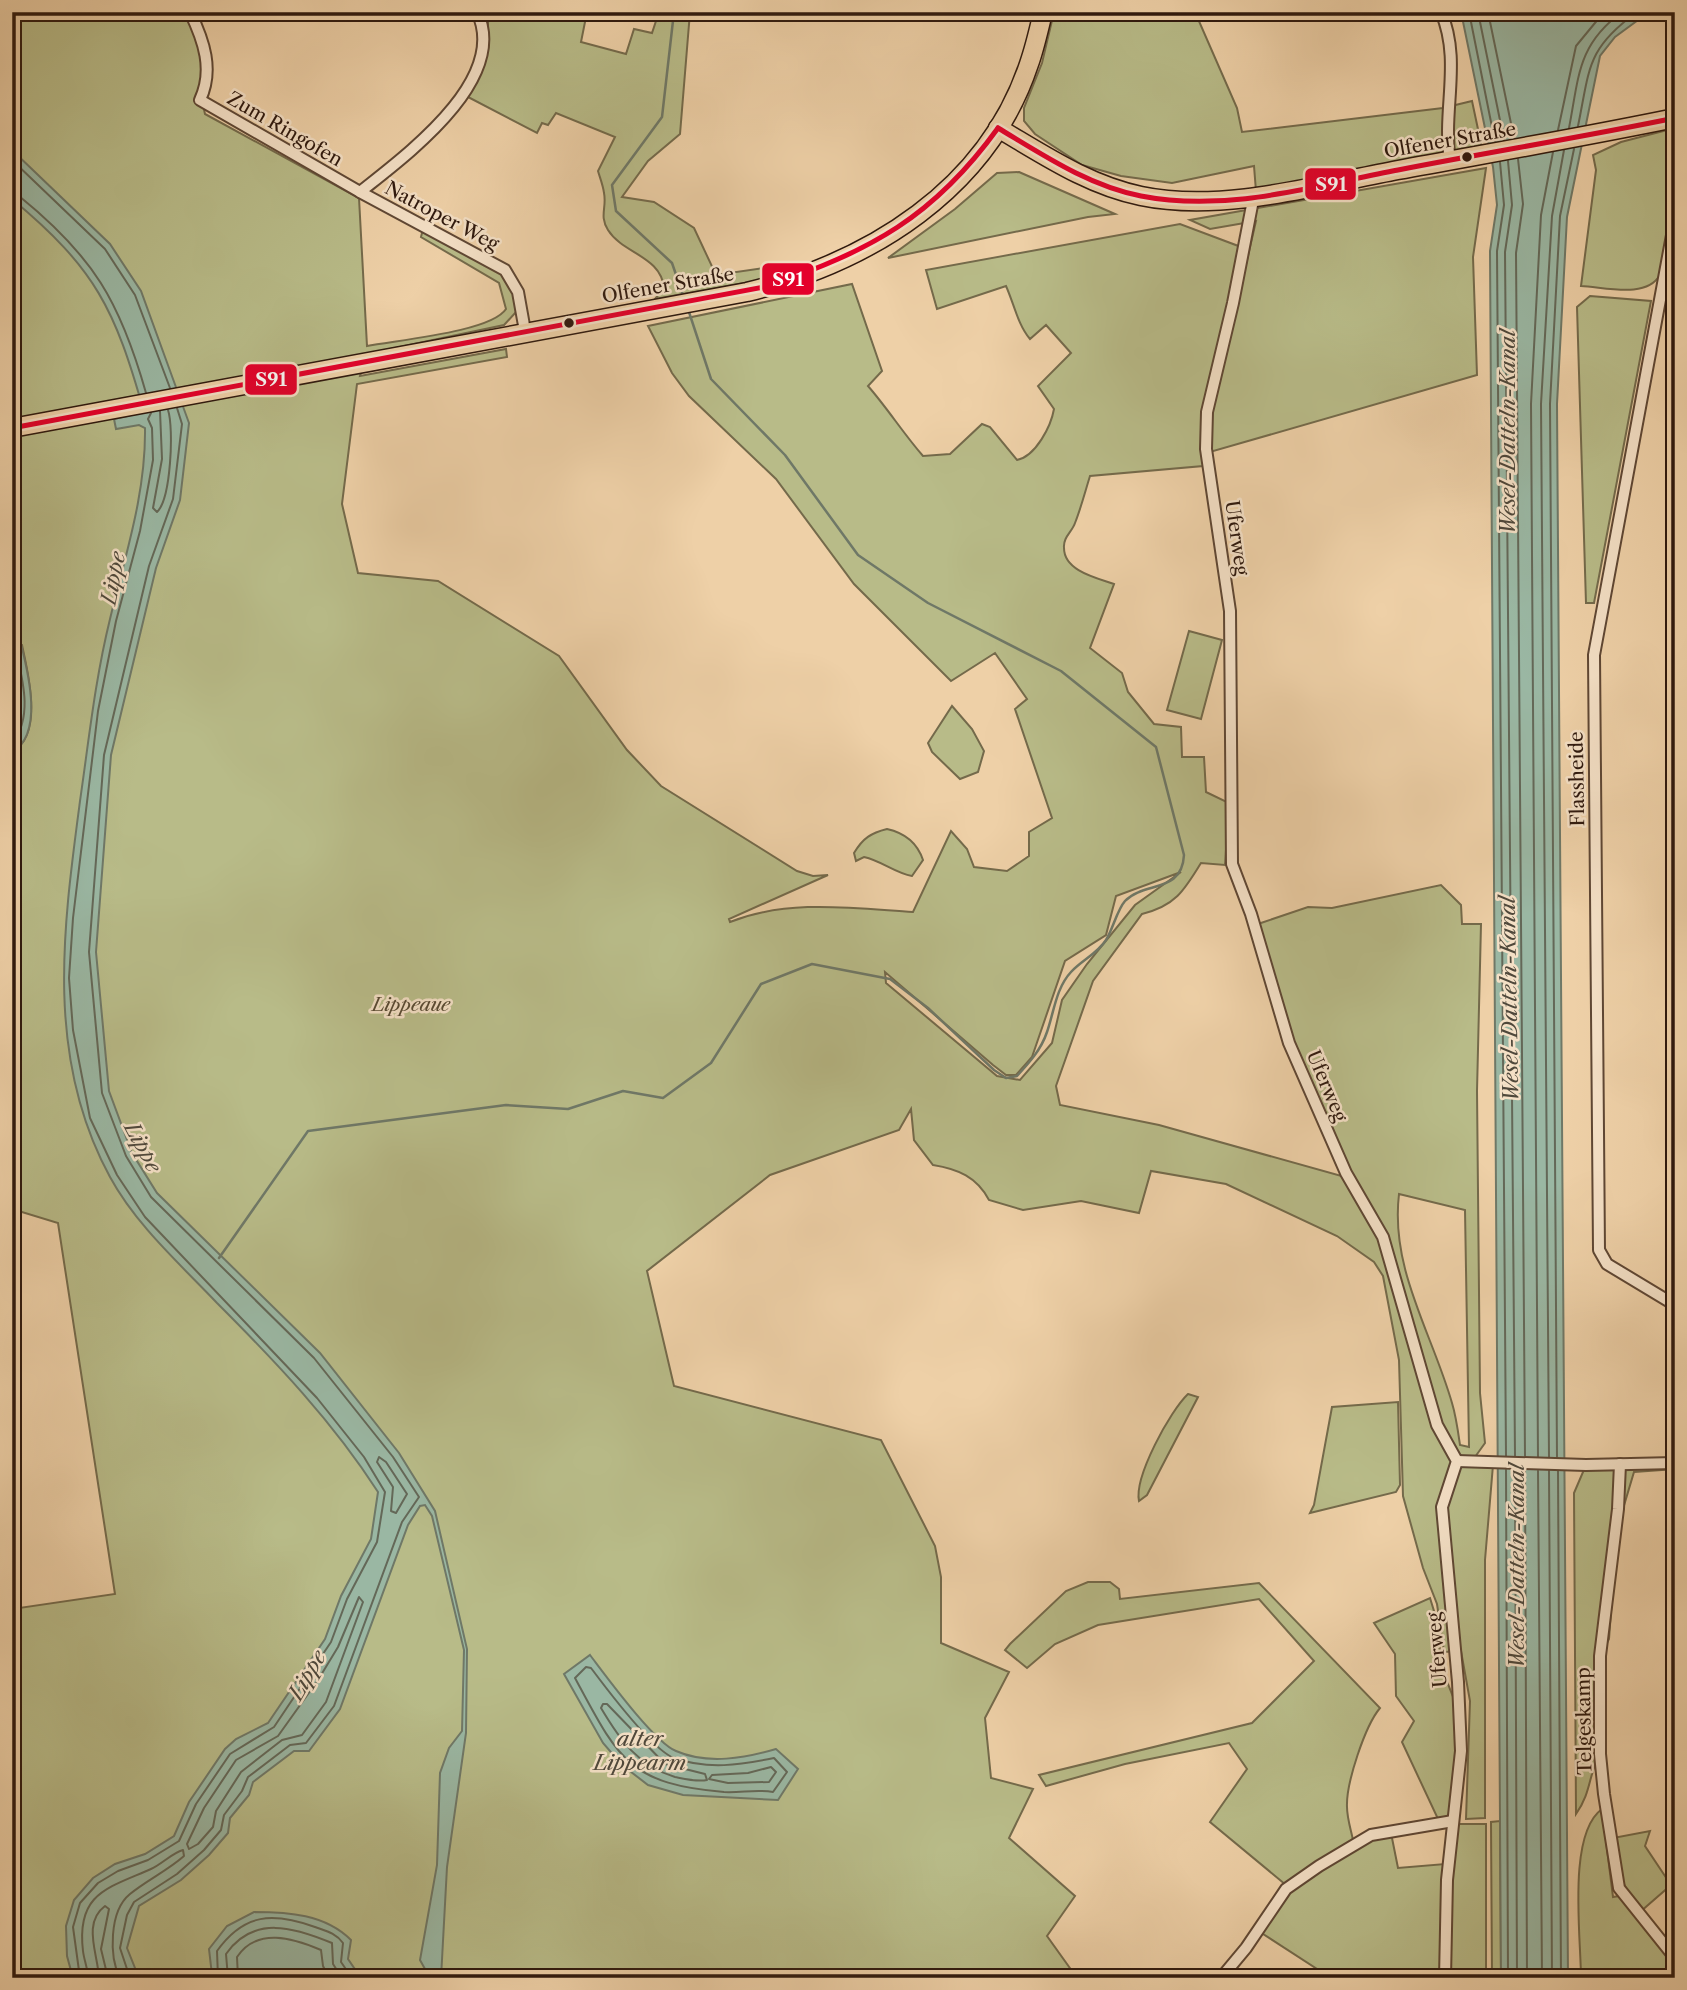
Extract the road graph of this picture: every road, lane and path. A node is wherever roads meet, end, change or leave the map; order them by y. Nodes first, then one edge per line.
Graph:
1 (190, 12) edge
2 (477, 12) edge
3 (1044, 12) edge
4 (1441, 12) edge
5 (1675, 118) edge
6 (998, 128) junction
7 (1450, 161) junction
8 (360, 192) junction
9 (1254, 195) junction
10 (1675, 219) edge
11 (525, 331) junction
12 (12, 428) edge
13 (1675, 1305) edge
14 (1457, 1461) junction
15 (1675, 1463) edge
16 (1620, 1465) junction
17 (1453, 1821) junction
18 (1675, 1958) edge
19 (1221, 1978) edge
20 (1445, 1978) edge

1 - 8 street, Zum Ringofen
2 - 8 street, Natroper Weg
3 - 6 main road
4 - 7 street
5 - 7 main road, Olfener Straße
6 - 9 main road, Olfener Straße
6 - 11 main road, Olfener Straße
7 - 9 main road, Olfener Straße
8 - 11 street, Natroper Weg
9 - 14 street, Uferweg
10 - 13 street, Flassheide
11 - 12 main road, Olfener Straße
14 - 16 street
14 - 17 street, Uferweg
15 - 16 street
16 - 18 street, Telgeskamp
17 - 19 street
17 - 20 street, Uferweg

